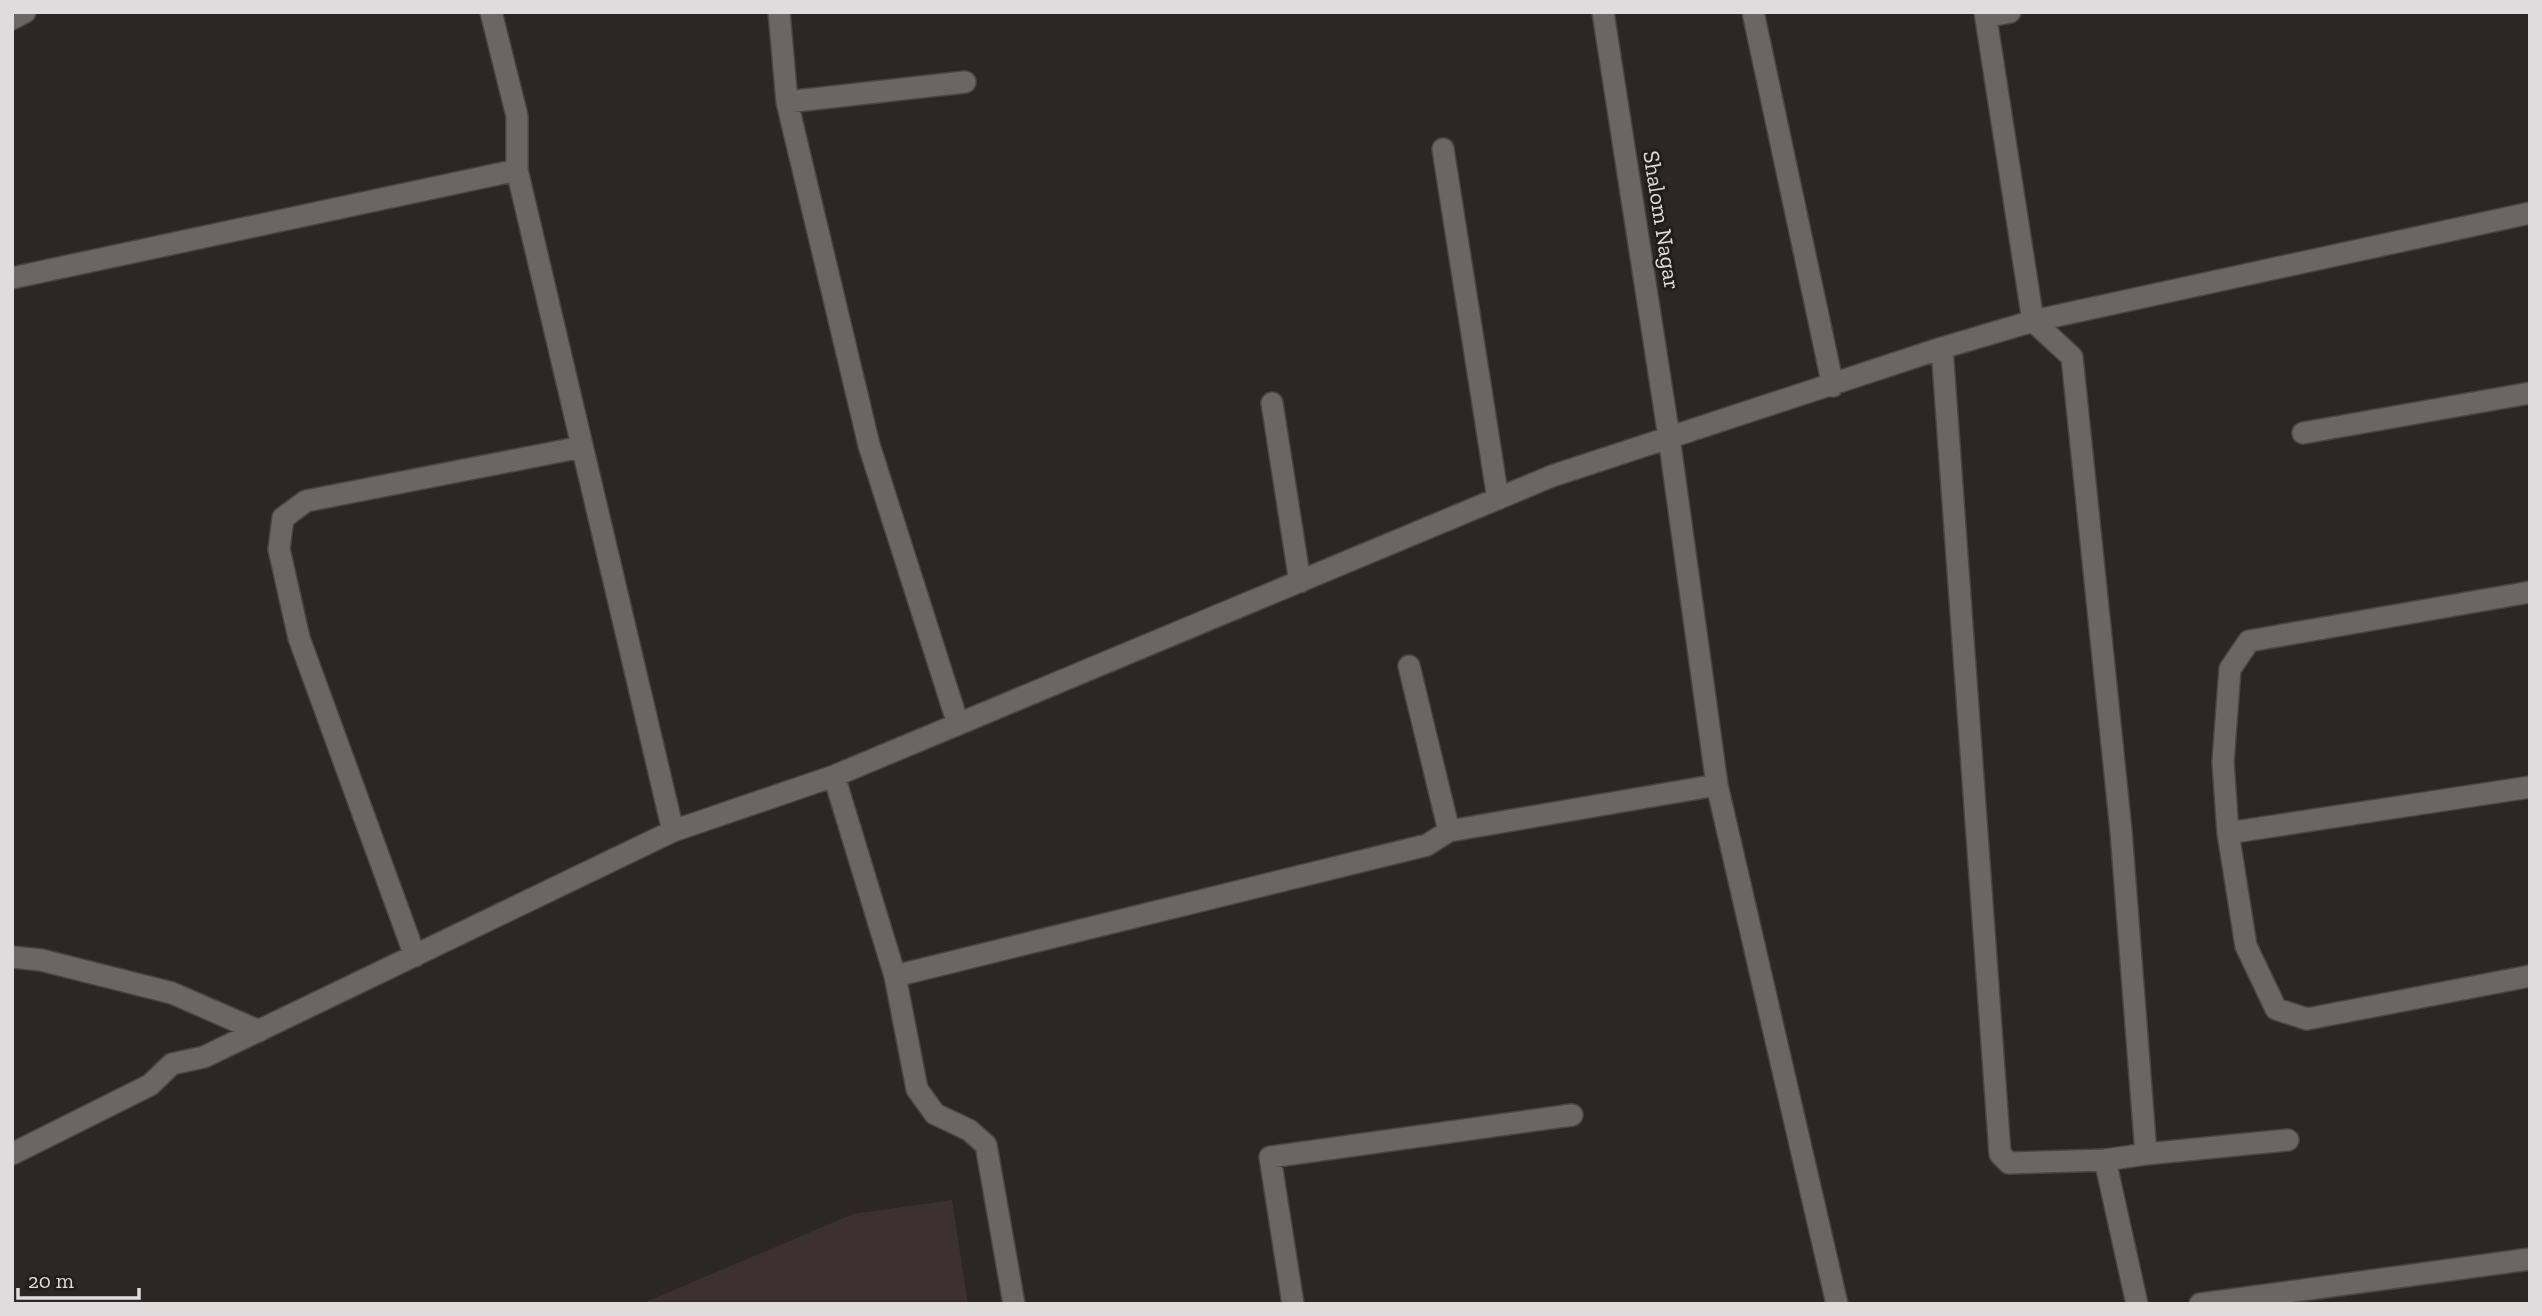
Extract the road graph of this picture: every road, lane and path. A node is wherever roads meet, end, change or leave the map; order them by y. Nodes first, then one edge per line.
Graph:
1 (25, 12) edge
2 (491, 12) edge
3 (779, 12) edge
4 (1603, 12) edge
5 (1754, 12) edge
6 (2010, 12) edge
7 (1985, 15) edge
8 (12, 19) edge
9 (965, 82) dead end
10 (787, 102) junction
11 (1443, 149) dead end
12 (517, 170) junction
13 (2530, 213) edge
14 (12, 278) edge
15 (2033, 321) junction
16 (1942, 348) junction
17 (1833, 386) junction
18 (2530, 393) edge
19 (1272, 403) dead end
20 (2303, 433) dead end
21 (1669, 437) junction
22 (582, 447) junction
23 (1498, 499) junction
24 (1300, 582) junction
25 (2530, 592) edge
26 (1409, 666) dead end
27 (958, 724) junction
28 (834, 776) junction
29 (1717, 785) junction
30 (2530, 787) edge
31 (673, 831) junction
32 (1449, 831) junction
33 (2228, 833) junction
34 (415, 956) junction
35 (12, 957) edge
36 (895, 976) junction
37 (2530, 976) edge
38 (259, 1031) junction
39 (1572, 1115) dead end
40 (2288, 1140) dead end
41 (12, 1154) edge
42 (2146, 1154) junction
43 (2105, 1160) junction
44 (2530, 1259) edge
45 (1014, 1304) edge
46 (1293, 1304) edge
47 (1837, 1304) edge
48 (2137, 1304) edge
49 (2200, 1304) edge

1 - 8 street
2 - 12 street
3 - 10 street
4 - 21 street, Shalom Nagar
5 - 17 street
6 - 7 street
7 - 15 street
9 - 10 street
10 - 27 street
11 - 23 street
12 - 14 street
12 - 22 street
13 - 15 street
15 - 16 street
15 - 42 street
16 - 17 street
16 - 43 street
17 - 21 street
18 - 20 street
19 - 24 street
21 - 23 street
21 - 29 street, Shalom Nagar
22 - 31 street
22 - 34 street
23 - 24 street
24 - 27 street
25 - 33 street
26 - 32 street
27 - 28 street
28 - 31 street
28 - 36 street
29 - 32 street
29 - 47 street, Shalom Nagar
30 - 33 street
31 - 34 street
32 - 36 street
33 - 37 street
34 - 38 street
35 - 38 street
36 - 45 street
38 - 41 street
39 - 46 street
40 - 42 street
42 - 43 street
43 - 48 street
44 - 49 street

